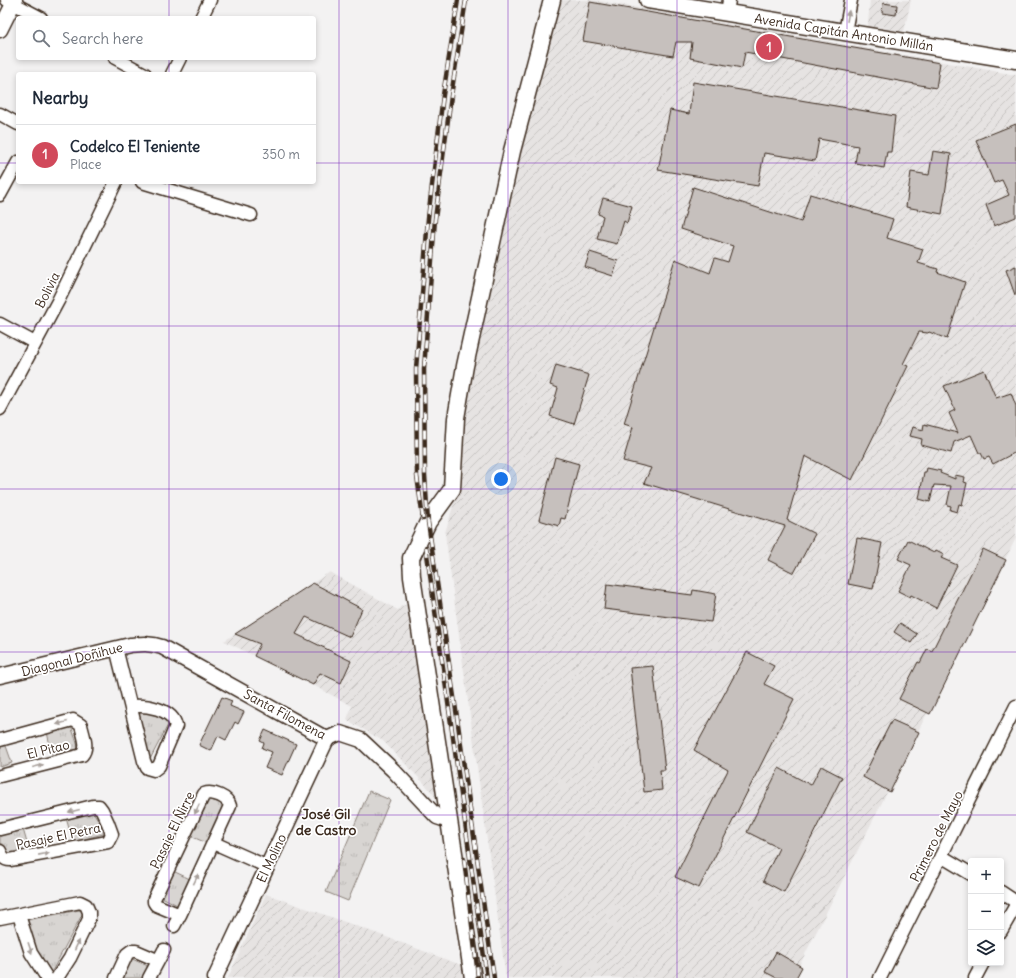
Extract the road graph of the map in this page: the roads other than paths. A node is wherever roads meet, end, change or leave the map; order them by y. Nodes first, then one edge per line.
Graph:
1 (210, 0) edge
2 (552, 0) edge
3 (559, 0) edge
4 (648, 0) edge
5 (851, 0) edge
6 (12, 1) edge
7 (728, 6) edge
8 (38, 16) edge
9 (202, 16) edge
10 (0, 30) edge
11 (845, 32) junction
12 (119, 60) edge
13 (179, 60) edge
14 (1016, 60) edge
15 (141, 72) edge
16 (173, 72) edge
17 (0, 114) edge
18 (16, 123) edge
19 (16, 166) edge
20 (115, 184) edge
21 (149, 184) edge
22 (0, 195) edge
23 (250, 215) dead end
24 (478, 310) junction
25 (0, 324) edge
26 (35, 343) junction
27 (0, 409) edge
28 (144, 643) joint
29 (116, 648) junction
30 (0, 676) edge
31 (131, 706) junction
32 (1016, 706) edge
33 (327, 739) junction
34 (0, 740) edge
35 (0, 776) edge
36 (449, 818) junction
37 (0, 829) edge
38 (214, 843) junction
39 (0, 851) edge
40 (941, 856) junction
41 (268, 867) junction
42 (968, 872) edge
43 (1004, 894) edge
44 (1016, 903) edge
45 (19, 915) junction
46 (180, 915) junction
47 (0, 918) edge
48 (174, 926) dead end
49 (1002, 930) edge
50 (981, 966) edge
51 (47, 978) edge
52 (57, 978) edge
53 (116, 978) edge
54 (149, 978) edge
55 (215, 978) edge
56 (473, 978) edge
57 (880, 978) edge
58 (975, 978) edge

1 - 9 street
2 - 24 main road
3 - 24 main road
4 - 7 main road, Avenida Capitán Antonio Millán
11 -> 5 street
6 - 8 street
6 - 10 street
7 - 11 main road, Avenida Capitán Antonio Millán
11 - 14 main road, Avenida Capitán Antonio Millán
12 - 15 street
13 - 16 street
17 - 18 street
19 - 22 street
20 - 26 street, Bolivia
21 - 23 street
24 - 36 main road
25 - 26 street
26 - 27 street, Bolivia
28 - 29 street, Diagonal Doñihue
28 - 33 street, Santa Filomena
29 - 30 street, Diagonal Doñihue
29 - 31 street
31 - 31 street
32 - 40 street, Primero de Mayo
33 - 36 street, Santa Filomena
33 - 41 street, El Molino
35 -> 34 street, El Pitao
36 - 56 main road
39 -> 37 street, Pasaje El Petra
38 - 41 street
46 -> 38 street, Pasaje El Ñirre
38 -> 46 street, Pasaje El Ñirre
40 - 42 street
40 - 57 street, Primero de Mayo
41 - 55 street, El Molino
43 - 44 street
44 - 49 street
45 - 47 street
45 -> 51 street
52 -> 45 street
46 - 48 street, Pasaje El Ñirre
50 - 58 street
53 - 54 street

